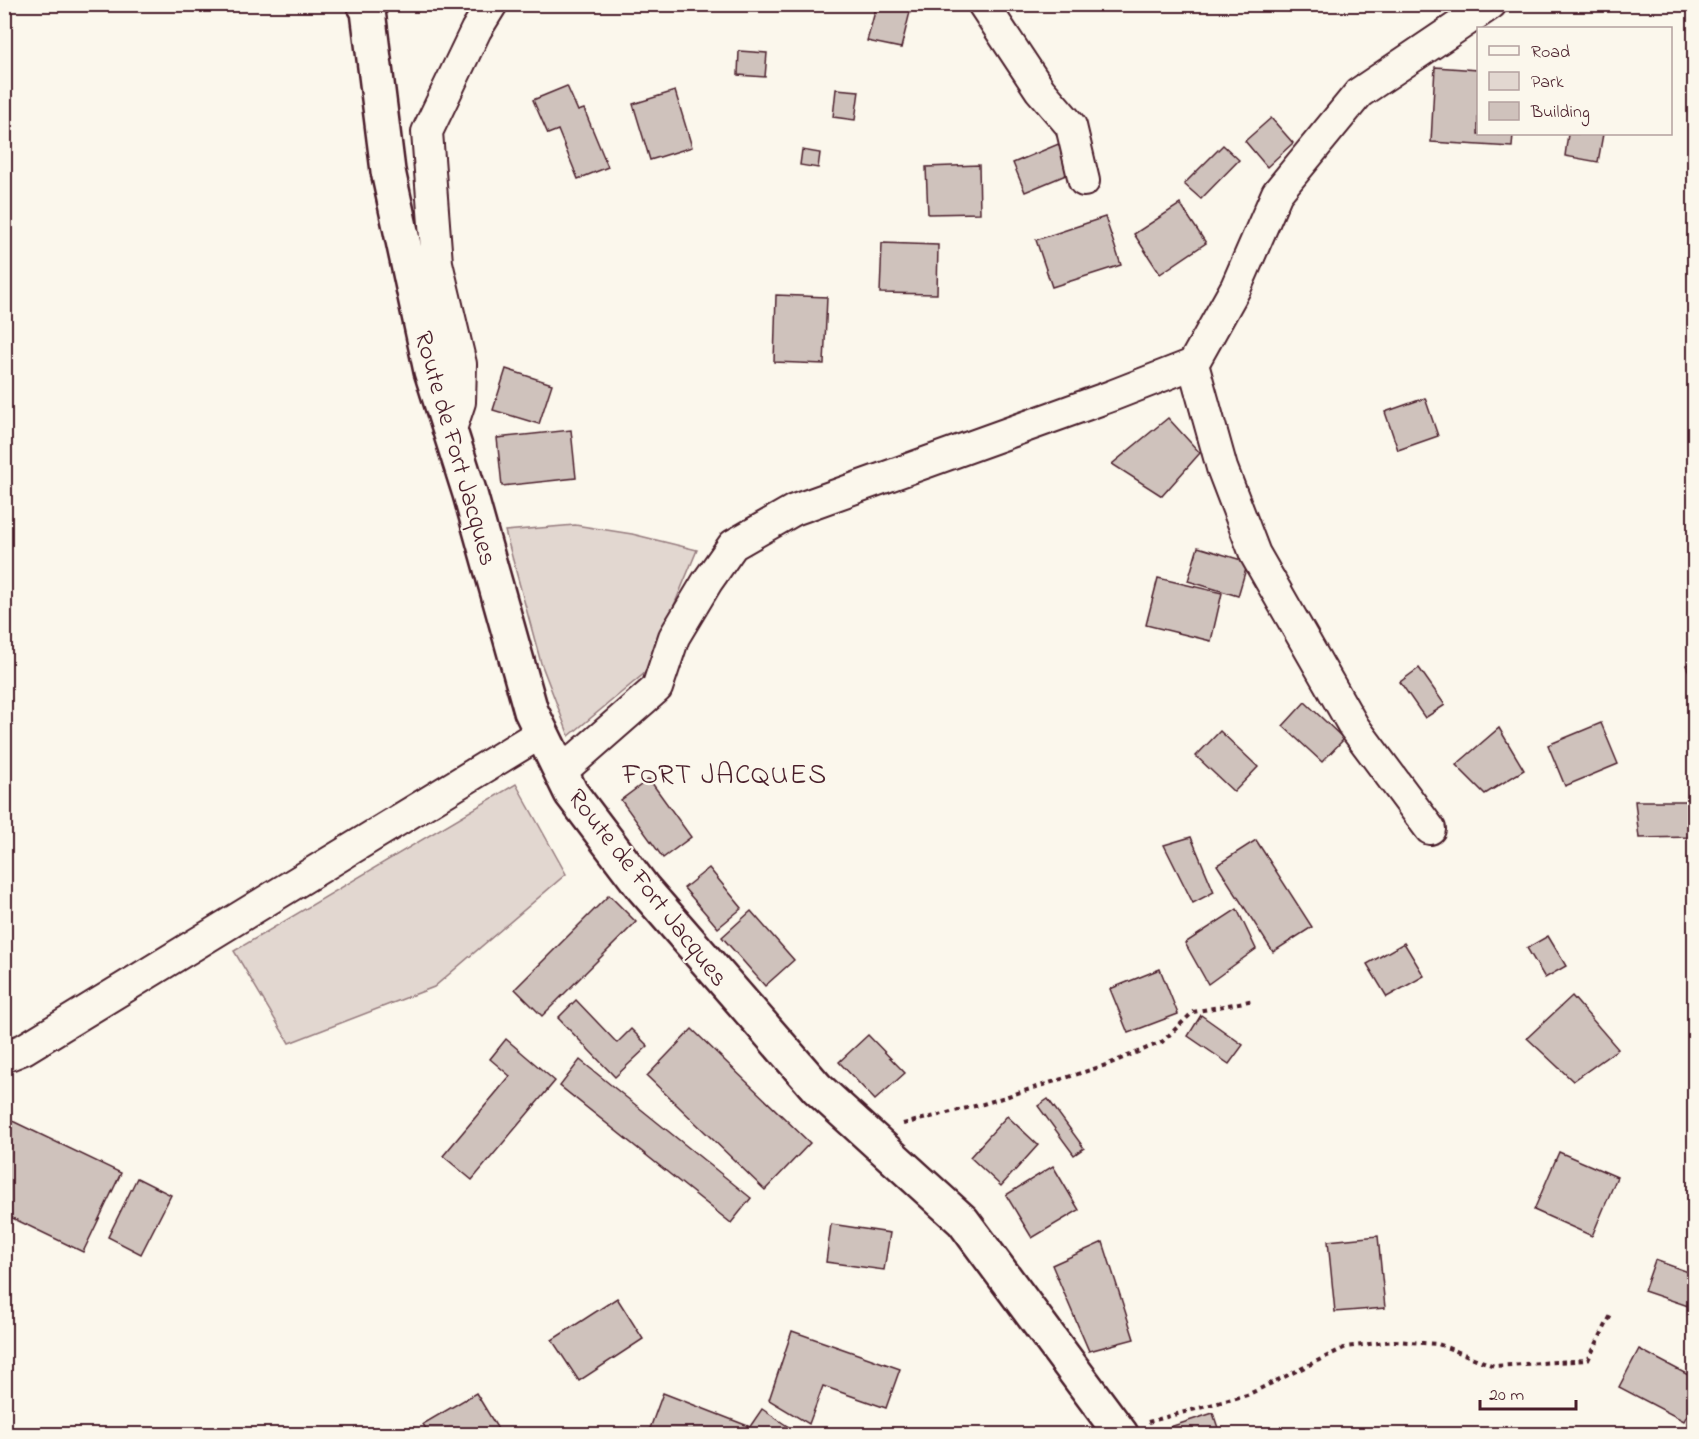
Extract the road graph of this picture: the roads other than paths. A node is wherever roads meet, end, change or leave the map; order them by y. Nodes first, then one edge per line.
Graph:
1 (364, 4) edge
2 (492, 4) edge
3 (983, 4) edge
4 (1491, 4) edge
5 (1084, 181) dead end
6 (1193, 364) junction
7 (450, 432) junction
8 (541, 733) junction
9 (561, 772) junction
10 (1430, 829) dead end
11 (4, 1057) edge
12 (1119, 1432) edge

1 - 7 street, Route de Fort Jacques
2 - 7 street
3 - 5 street
4 - 6 street
6 - 9 street
6 - 10 street
7 - 8 street, Route de Fort Jacques
8 - 9 street, Route de Fort Jacques
8 - 11 street
9 - 12 street, Route de Fort Jacques

